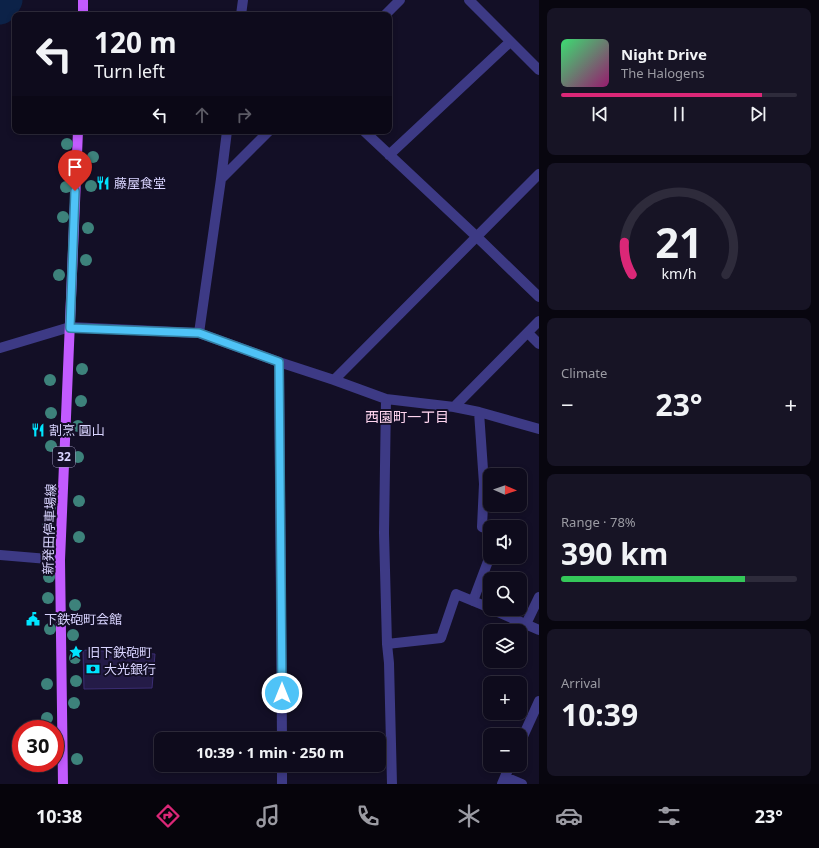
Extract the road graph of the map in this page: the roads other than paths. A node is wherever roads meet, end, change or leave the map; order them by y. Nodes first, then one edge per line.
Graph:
1 (83, 0) edge
2 (243, 0) edge
3 (400, 0) edge
4 (469, 0) edge
5 (83, 12) edge
6 (241, 12) edge
7 (388, 12) edge
8 (510, 42) junction
9 (539, 70) edge
10 (78, 134) edge
11 (227, 134) edge
12 (266, 134) edge
13 (367, 134) edge
14 (389, 155) junction
15 (539, 174) edge
16 (221, 179) junction
17 (477, 237) junction
18 (539, 297) edge
19 (539, 321) edge
20 (70, 328) junction
21 (199, 333) junction
22 (528, 333) junction
23 (539, 344) edge
24 (0, 348) edge
25 (279, 362) junction
26 (334, 380) junction
27 (386, 399) junction
28 (454, 407) junction
29 (479, 412) junction
30 (539, 429) edge
31 (483, 527) edge
32 (0, 555) edge
33 (60, 560) junction
34 (487, 564) edge
35 (539, 597) edge
36 (473, 601) junction
37 (483, 605) edge
38 (507, 616) edge
39 (526, 624) joint
40 (527, 624) edge
41 (539, 630) edge
42 (387, 644) junction
43 (539, 701) edge
44 (527, 728) edge
45 (282, 732) edge
46 (282, 772) edge
47 (503, 780) edge
48 (63, 784) edge
49 (282, 784) edge
50 (392, 784) edge
51 (522, 784) edge

1 - 5 main road
2 - 6 street
3 - 7 street
4 - 8 street
8 - 9 street
8 - 14 street
10 - 20 main road, 新発田停車場線 / 32
11 - 16 street
12 - 16 street
13 - 14 street
14 - 17 street
15 - 17 street
16 - 21 street
17 - 18 street
17 - 26 street
19 - 22 street
20 - 21 street
20 - 24 street
20 - 33 main road, 新発田停車場線 / 32
21 - 25 street
22 - 23 street
22 - 28 street
25 - 26 street
25 - 45 street
26 - 27 street
27 - 28 street
27 - 42 street
28 - 29 street
29 - 30 street
29 - 31 street
32 - 33 street
33 - 48 main road, 新発田停車場線 / 32
34 - 36 street
35 - 39 street
36 - 37 street
36 - 42 street
38 - 39 street
40 - 41 street
42 - 50 street
43 - 44 street
46 - 49 street
47 - 51 street

